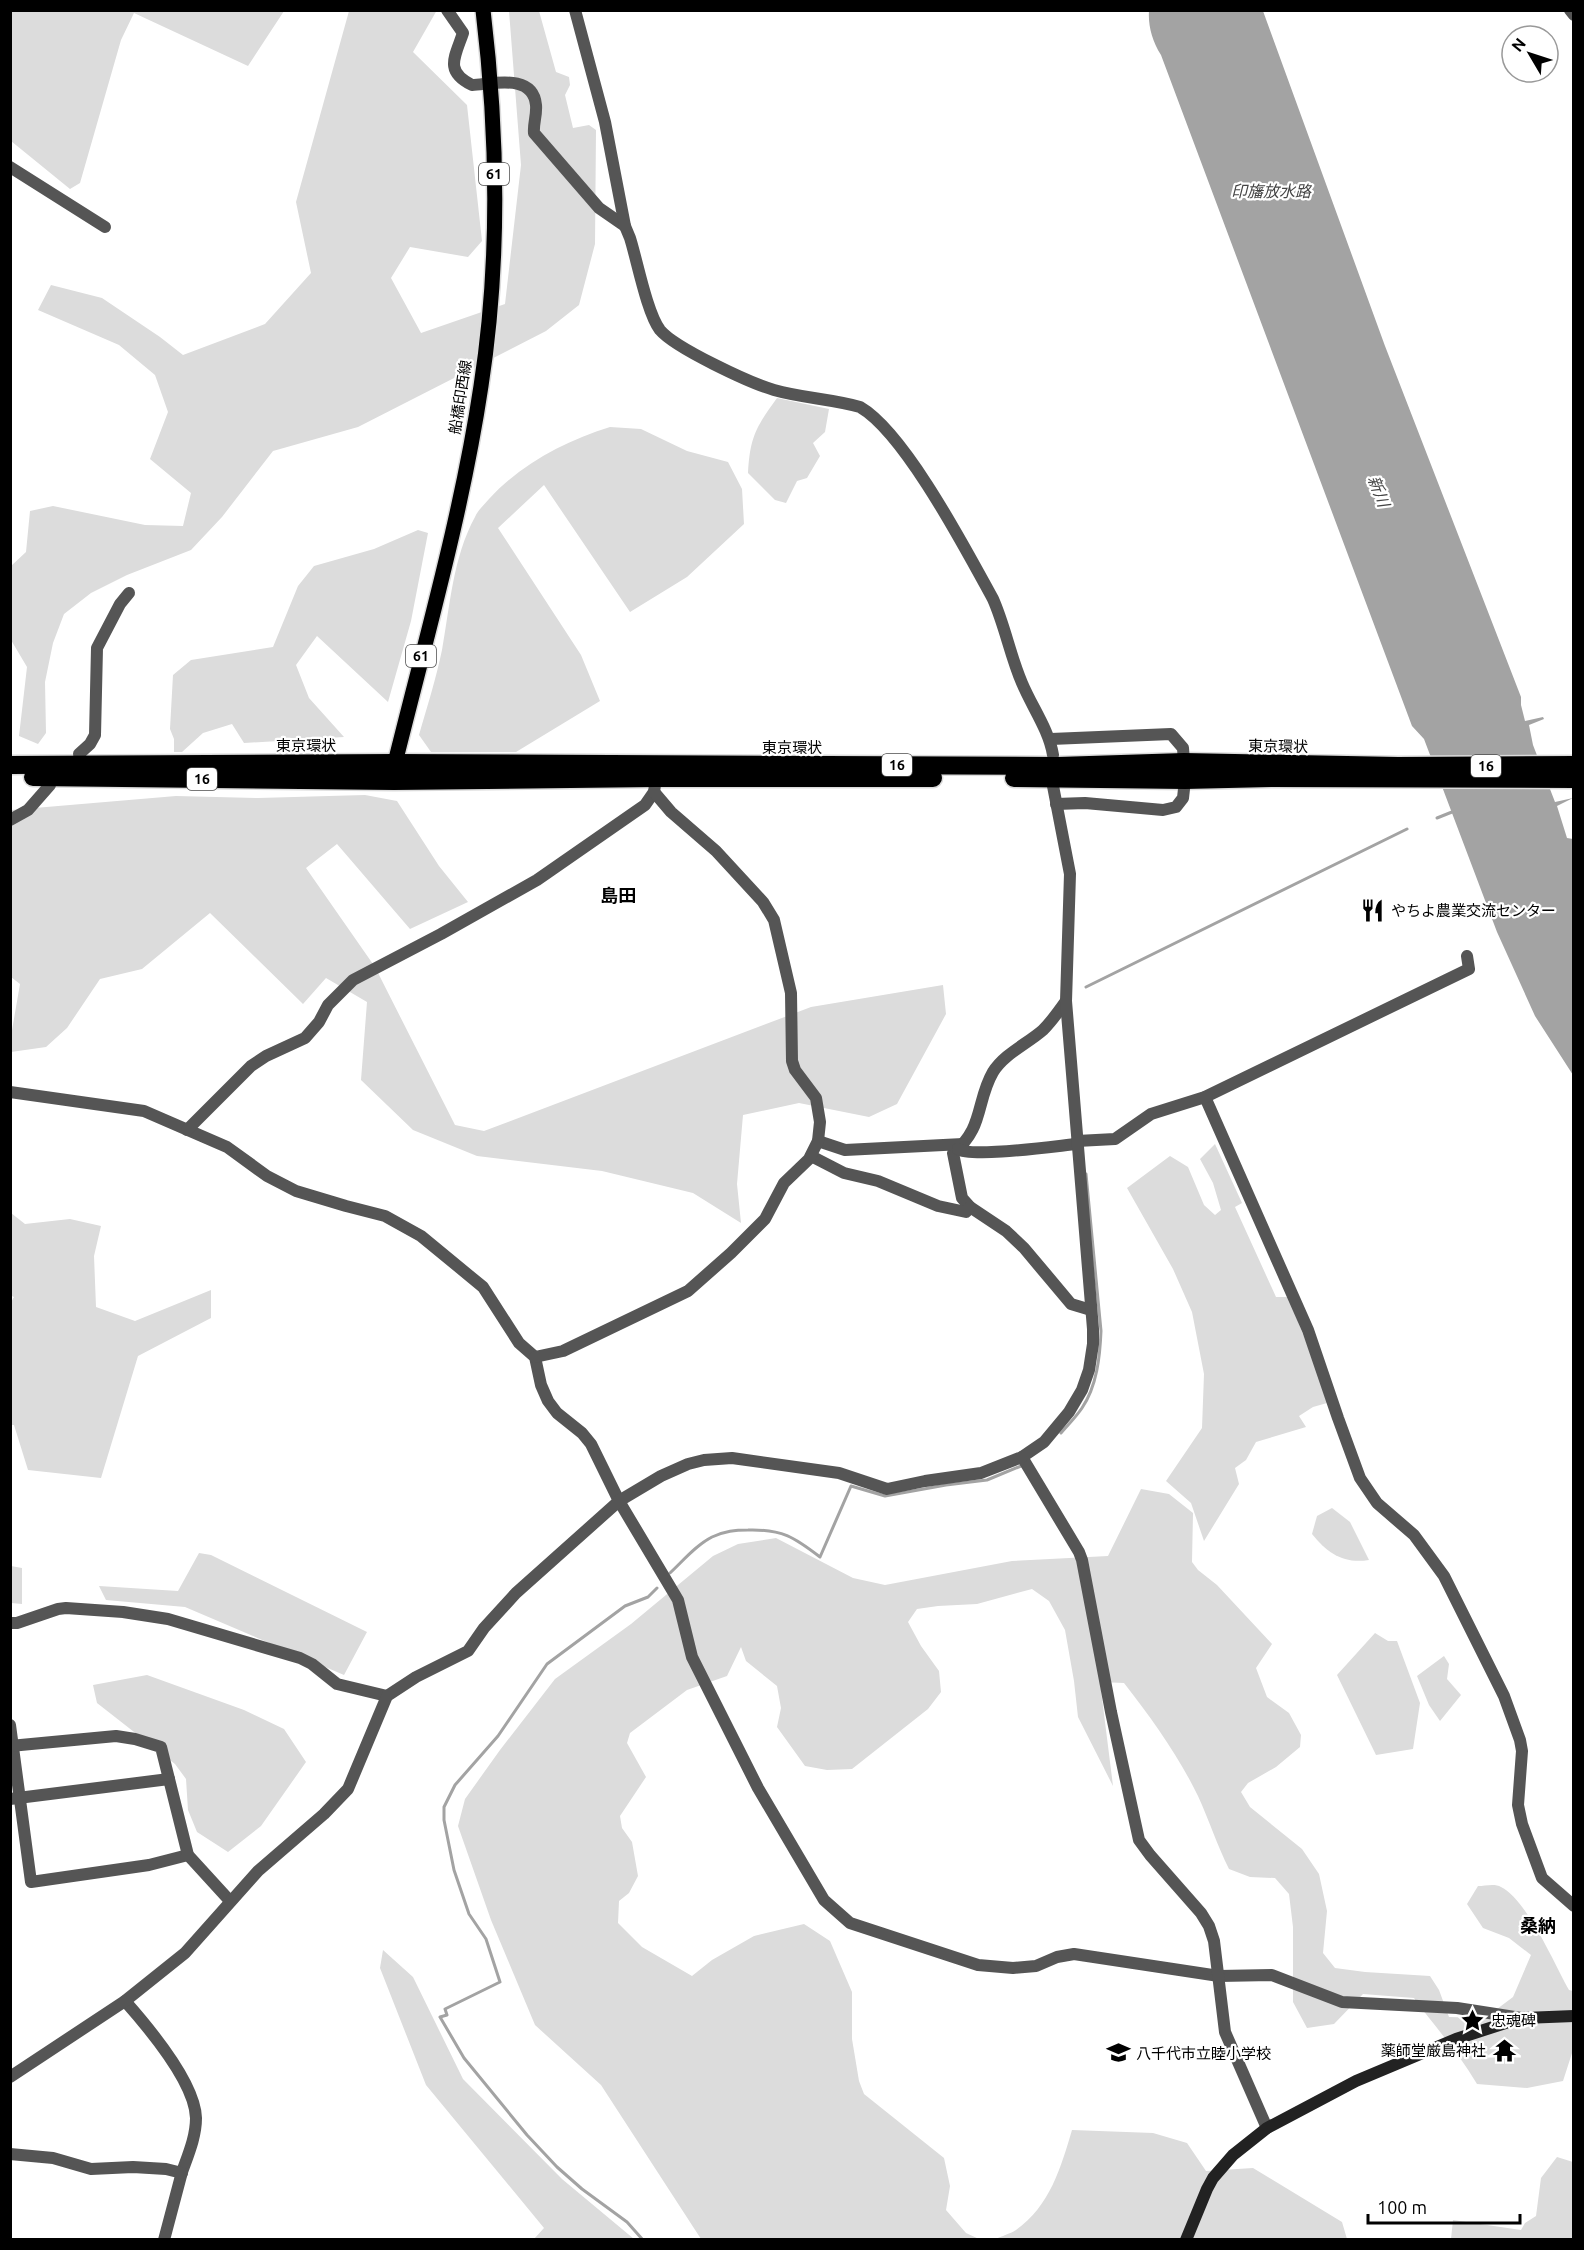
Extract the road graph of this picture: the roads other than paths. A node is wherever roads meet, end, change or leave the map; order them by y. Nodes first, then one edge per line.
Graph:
1 (447, 10) edge
2 (483, 10) edge
3 (575, 10) edge
4 (1570, 10) edge
5 (1574, 15) edge
6 (489, 84) junction
7 (10, 167) edge
8 (625, 226) junction
9 (105, 227) dead end
10 (129, 593) dead end
11 (1051, 739) junction
12 (79, 754) dead end
13 (1053, 755) dead end
14 (1184, 762) junction
15 (395, 763) junction
16 (10, 765) edge
17 (1574, 765) edge
18 (796, 771) junction
19 (631, 772) junction
20 (1400, 772) junction
21 (10, 777) edge
22 (1574, 779) edge
23 (1185, 780) junction
24 (394, 781) junction
25 (50, 785) dead end
26 (655, 785) junction
27 (1053, 786) dead end
28 (1056, 804) junction
29 (10, 820) edge
30 (1467, 956) dead end
31 (1066, 1001) junction
32 (10, 1092) edge
33 (1205, 1097) junction
34 (188, 1130) junction
35 (818, 1141) junction
36 (1077, 1142) junction
37 (961, 1147) junction
38 (811, 1156) junction
39 (970, 1207) junction
40 (1091, 1310) junction
41 (534, 1356) junction
42 (1022, 1457) junction
43 (619, 1501) junction
44 (10, 1623) edge
45 (387, 1696) junction
46 (10, 1725) edge
47 (12, 1746) edge
48 (169, 1779) junction
49 (15, 1798) edge
50 (188, 1855) junction
51 (230, 1901) junction
52 (1574, 1906) edge
53 (1218, 1976) junction
54 (124, 2001) junction
55 (1574, 2016) edge
56 (1521, 2018) junction
57 (10, 2077) edge
58 (1267, 2128) junction
59 (10, 2154) edge
60 (182, 2173) junction
61 (164, 2240) edge
62 (1186, 2240) edge

1 - 6 street
2 - 6 main road, 船橋印西線 / 61
3 - 8 street
4 - 5 street
6 - 8 street
6 - 15 main road, 船橋印西線 / 61
7 - 9 street
8 - 11 street
10 - 12 street
11 - 13 street
11 - 14 street
14 - 18 highway, 東京環状 / 16
14 - 20 highway, 東京環状 / 16
15 - 16 highway, 東京環状 / 16
15 - 19 highway, 東京環状 / 16
15 - 24 main road, 船橋印西線 / 61
17 - 20 highway, 東京環状 / 16
18 - 19 highway, 東京環状 / 16
18 - 23 highway, 東京環状 / 16
18 - 26 highway, 東京環状 / 16
19 - 24 highway, 東京環状 / 16
19 - 26 highway, 東京環状 / 16
20 - 22 highway, 東京環状 / 16
20 - 23 highway, 東京環状 / 16
21 - 24 highway, 東京環状 / 16
23 - 28 street
25 - 29 street
26 - 34 street
26 - 35 street
27 - 28 street
28 - 31 street
30 - 33 street
31 - 36 street
31 - 37 street
32 - 34 street
33 - 36 street
33 - 52 street
34 - 41 street
35 - 37 street
35 - 38 street
36 - 37 street
36 - 40 street
37 - 39 street
38 - 39 street
38 - 41 street
39 - 40 street
40 - 42 street
41 - 43 street
42 - 43 street
42 - 53 street
43 - 45 street
43 - 53 street
44 - 45 street
45 - 51 street
46 - 47 street
47 - 48 street
47 - 49 street
48 - 49 street
48 - 50 street
49 - 50 street
50 - 51 street
51 - 54 street
53 - 56 street
53 - 58 street
54 - 57 street
54 - 60 street
55 - 56 street
56 - 58 street
58 - 62 street
59 - 60 street
60 - 61 street

